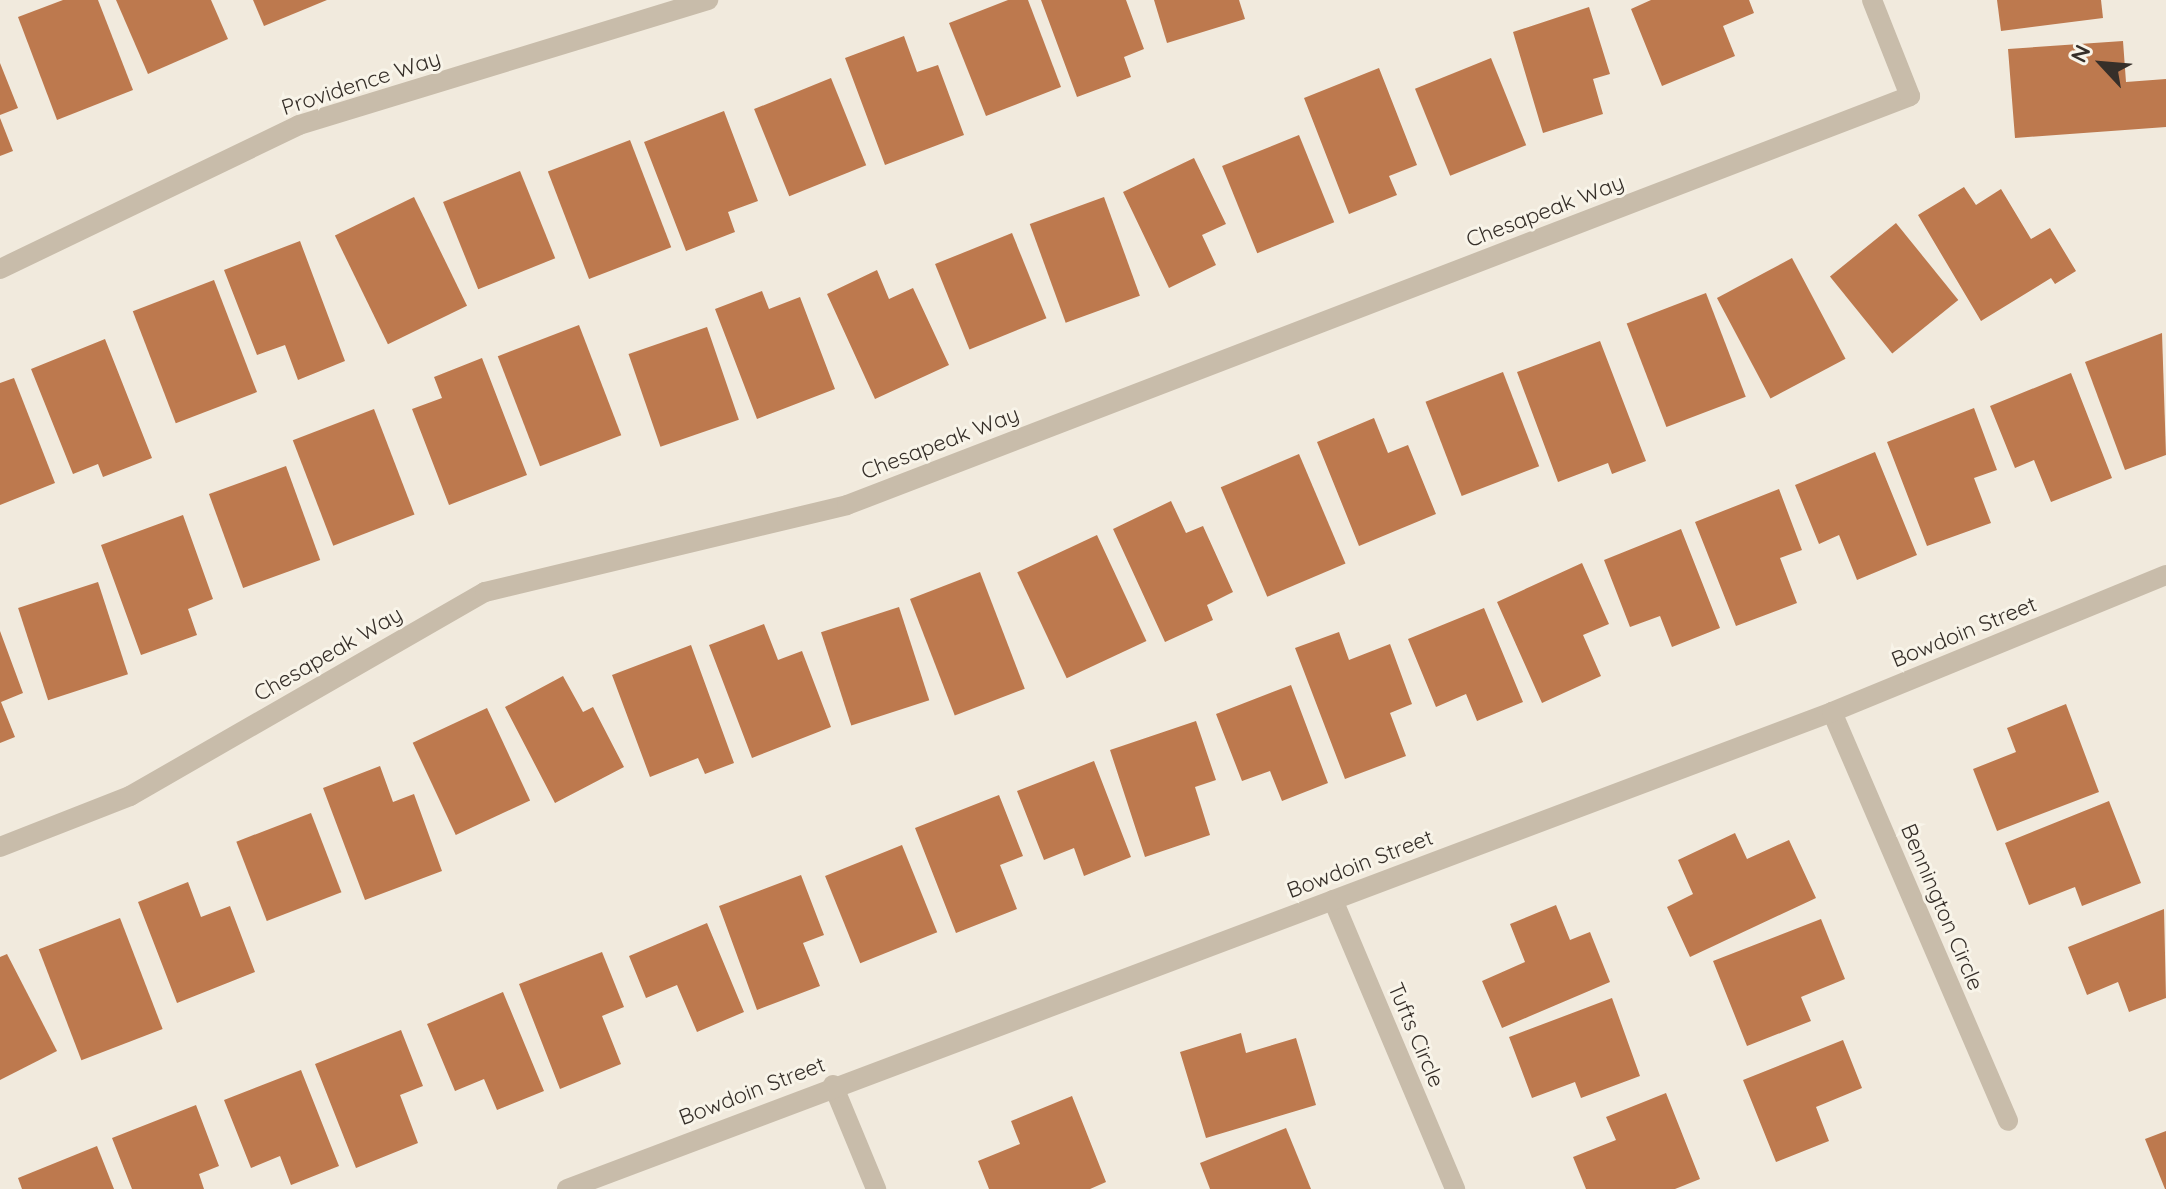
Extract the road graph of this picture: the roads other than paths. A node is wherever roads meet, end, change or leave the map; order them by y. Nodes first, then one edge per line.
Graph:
1 (708, 0) edge
2 (1872, 0) edge
3 (0, 269) edge
4 (2166, 575) edge
5 (1832, 712) junction
6 (0, 847) edge
7 (1333, 900) junction
8 (833, 1085) junction
9 (2008, 1121) dead end
10 (567, 1189) edge
11 (876, 1189) edge
12 (1455, 1189) edge

1 - 3 street, Providence Way
2 - 6 street, Chesapeak Way
4 - 5 street, Bowdoin Street
5 - 7 street, Bowdoin Street
5 - 9 street, Bennington Circle
7 - 8 street, Bowdoin Street
7 - 12 street, Tufts Circle
8 - 10 street, Bowdoin Street
8 - 11 street

